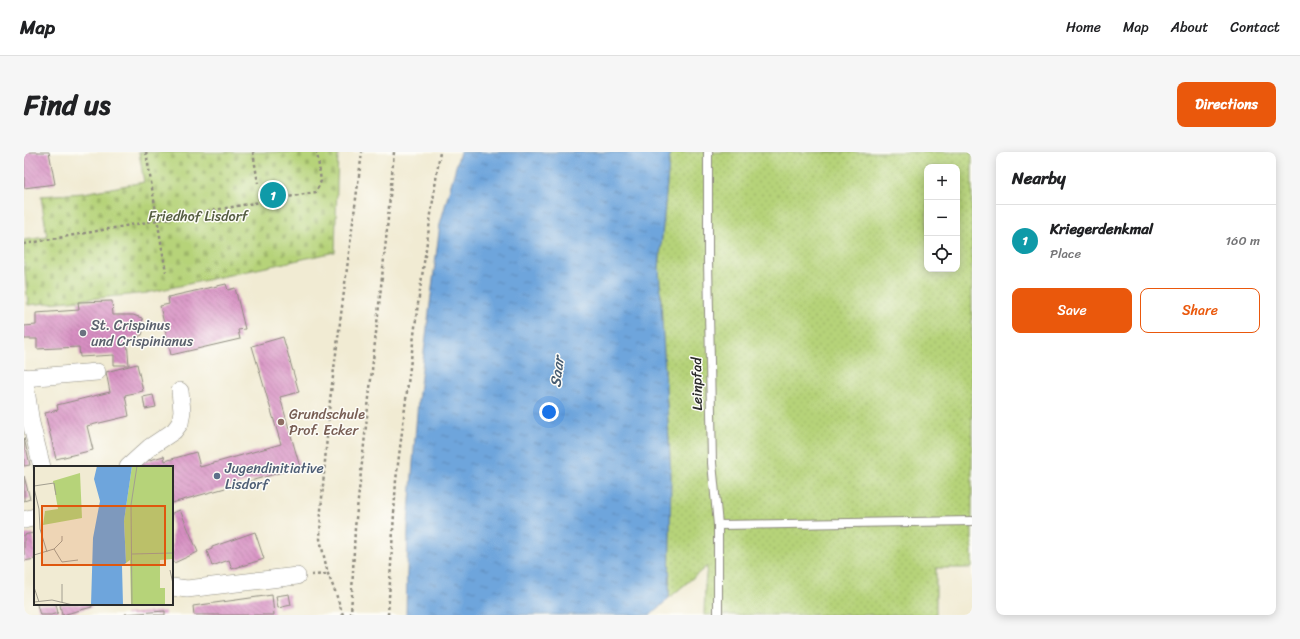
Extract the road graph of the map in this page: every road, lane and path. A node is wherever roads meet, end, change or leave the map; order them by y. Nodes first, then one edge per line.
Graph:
1 (146, 152) edge
2 (253, 152) edge
3 (317, 152) edge
4 (362, 152) edge
5 (394, 152) edge
6 (440, 152) edge
7 (708, 152) edge
8 (258, 183) dead end
9 (156, 221) junction
10 (24, 244) edge
11 (166, 272) dead end
12 (97, 372) dead end
13 (24, 378) edge
14 (180, 391) dead end
15 (42, 466) edge
16 (129, 466) edge
17 (34, 517) edge
18 (24, 520) edge
19 (972, 521) edge
20 (718, 525) junction
21 (297, 576) dead end
22 (173, 587) edge
23 (343, 615) edge
24 (351, 615) edge
25 (388, 615) edge
26 (718, 615) edge

1 - 9 path
2 - 8 path
3 - 9 path
4 - 23 path
5 - 24 path
6 - 25 path
7 - 20 lane, Leinpfad
9 - 10 path
9 - 11 path
12 - 13 street
13 - 15 street
14 - 16 street
17 - 18 street
19 - 20 lane
20 - 26 lane, Leinpfad
21 - 22 street

